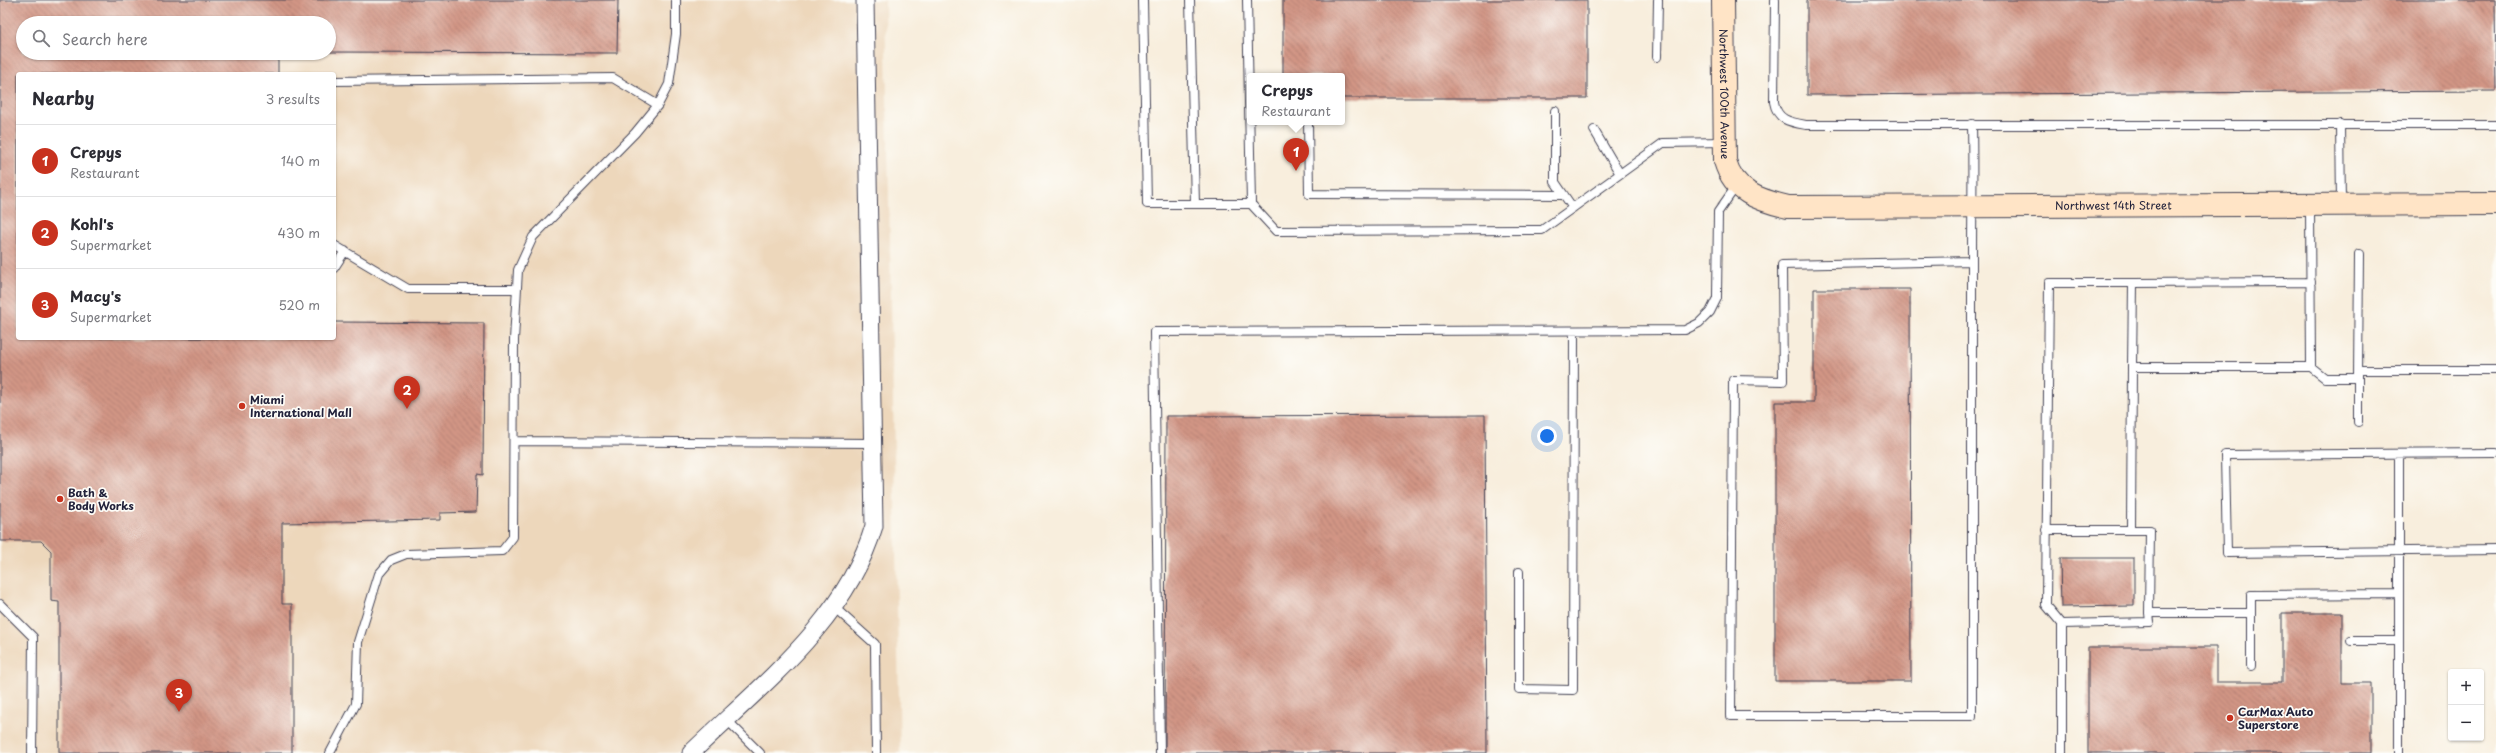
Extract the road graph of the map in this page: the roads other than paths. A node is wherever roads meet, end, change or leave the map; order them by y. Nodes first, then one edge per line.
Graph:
1 (676, 0) edge
2 (865, 0) edge
3 (1143, 0) edge
4 (1190, 0) edge
5 (1247, 0) edge
6 (1658, 0) edge
7 (1723, 0) edge
8 (1774, 0) edge
9 (1657, 57) dead end
10 (1248, 73) edge
11 (336, 81) edge
12 (658, 105) junction
13 (1555, 111) dead end
14 (1972, 124) junction
15 (2340, 124) junction
16 (1249, 125) edge
17 (1308, 125) edge
18 (2496, 125) edge
19 (1594, 130) dead end
20 (1725, 142) junction
21 (1620, 174) junction
22 (1738, 184) junction
23 (1564, 195) junction
24 (1195, 204) junction
25 (1250, 204) junction
26 (2341, 204) junction
27 (2496, 204) edge
28 (2310, 205) junction
29 (1972, 206) junction
30 (1573, 208) junction
31 (336, 246) edge
32 (345, 251) junction
33 (2359, 254) dead end
34 (1972, 261) junction
35 (336, 265) edge
36 (2311, 282) junction
37 (2133, 283) junction
38 (515, 289) junction
39 (1574, 332) junction
40 (2132, 367) junction
41 (2311, 367) junction
42 (2496, 370) edge
43 (2358, 374) junction
44 (2358, 422) dead end
45 (514, 441) junction
46 (872, 443) junction
47 (2496, 453) edge
48 (2399, 454) junction
49 (2046, 530) junction
50 (2131, 530) junction
51 (2496, 550) edge
52 (2399, 551) junction
53 (1520, 572) dead end
54 (2399, 594) junction
55 (0, 604) edge
56 (834, 608) junction
57 (2149, 613) junction
58 (2251, 613) junction
59 (2062, 624) junction
60 (2351, 641) dead end
61 (2399, 641) junction
62 (2251, 666) dead end
63 (726, 719) junction
64 (32, 753) edge
65 (330, 753) edge
66 (691, 753) edge
67 (760, 753) edge
68 (876, 753) edge
69 (1160, 753) edge
70 (2062, 753) edge
71 (2399, 753) edge

1 - 12 lane
2 - 46 street
3 - 24 lane
4 - 24 lane
5 - 10 lane
6 - 9 lane
7 - 20 street, Northwest 100th Avenue
8 - 14 lane
11 - 12 lane
12 - 38 lane
13 - 23 lane
14 - 15 lane
14 - 29 lane
15 - 18 lane
15 - 26 lane
16 - 25 lane
17 - 23 lane
19 - 21 lane
20 - 21 lane
20 - 22 street, Northwest 100th Avenue
21 - 30 lane
22 - 29 street, Northwest 14th Street
22 - 39 lane
23 - 30 lane
24 - 25 lane
25 - 30 lane
26 - 27 street, Northwest 14th Street
26 - 28 street, Northwest 14th Street
28 - 29 street, Northwest 14th Street
28 - 36 lane
29 - 34 lane
31 - 32 lane
32 - 35 lane
32 - 38 lane
33 - 43 lane
34 - 34 lane
36 - 37 lane
36 - 41 lane
37 - 40 lane
37 - 49 lane
38 - 45 lane
39 - 53 lane
39 - 69 lane
40 - 41 lane
40 - 50 lane
41 - 43 lane
42 - 43 lane
43 - 44 lane
45 - 46 lane
45 - 65 lane
46 - 56 street
47 - 48 lane
48 - 52 lane
48 - 52 lane
49 - 50 lane
49 - 59 lane
50 - 57 lane
51 - 52 lane
52 - 54 lane
54 - 58 lane
54 - 61 lane
55 - 64 lane
56 - 63 street
56 - 68 lane
57 - 58 lane
57 - 59 lane
58 - 62 lane
59 - 70 lane
60 - 61 lane
61 - 71 lane
63 - 66 street
63 - 67 lane

